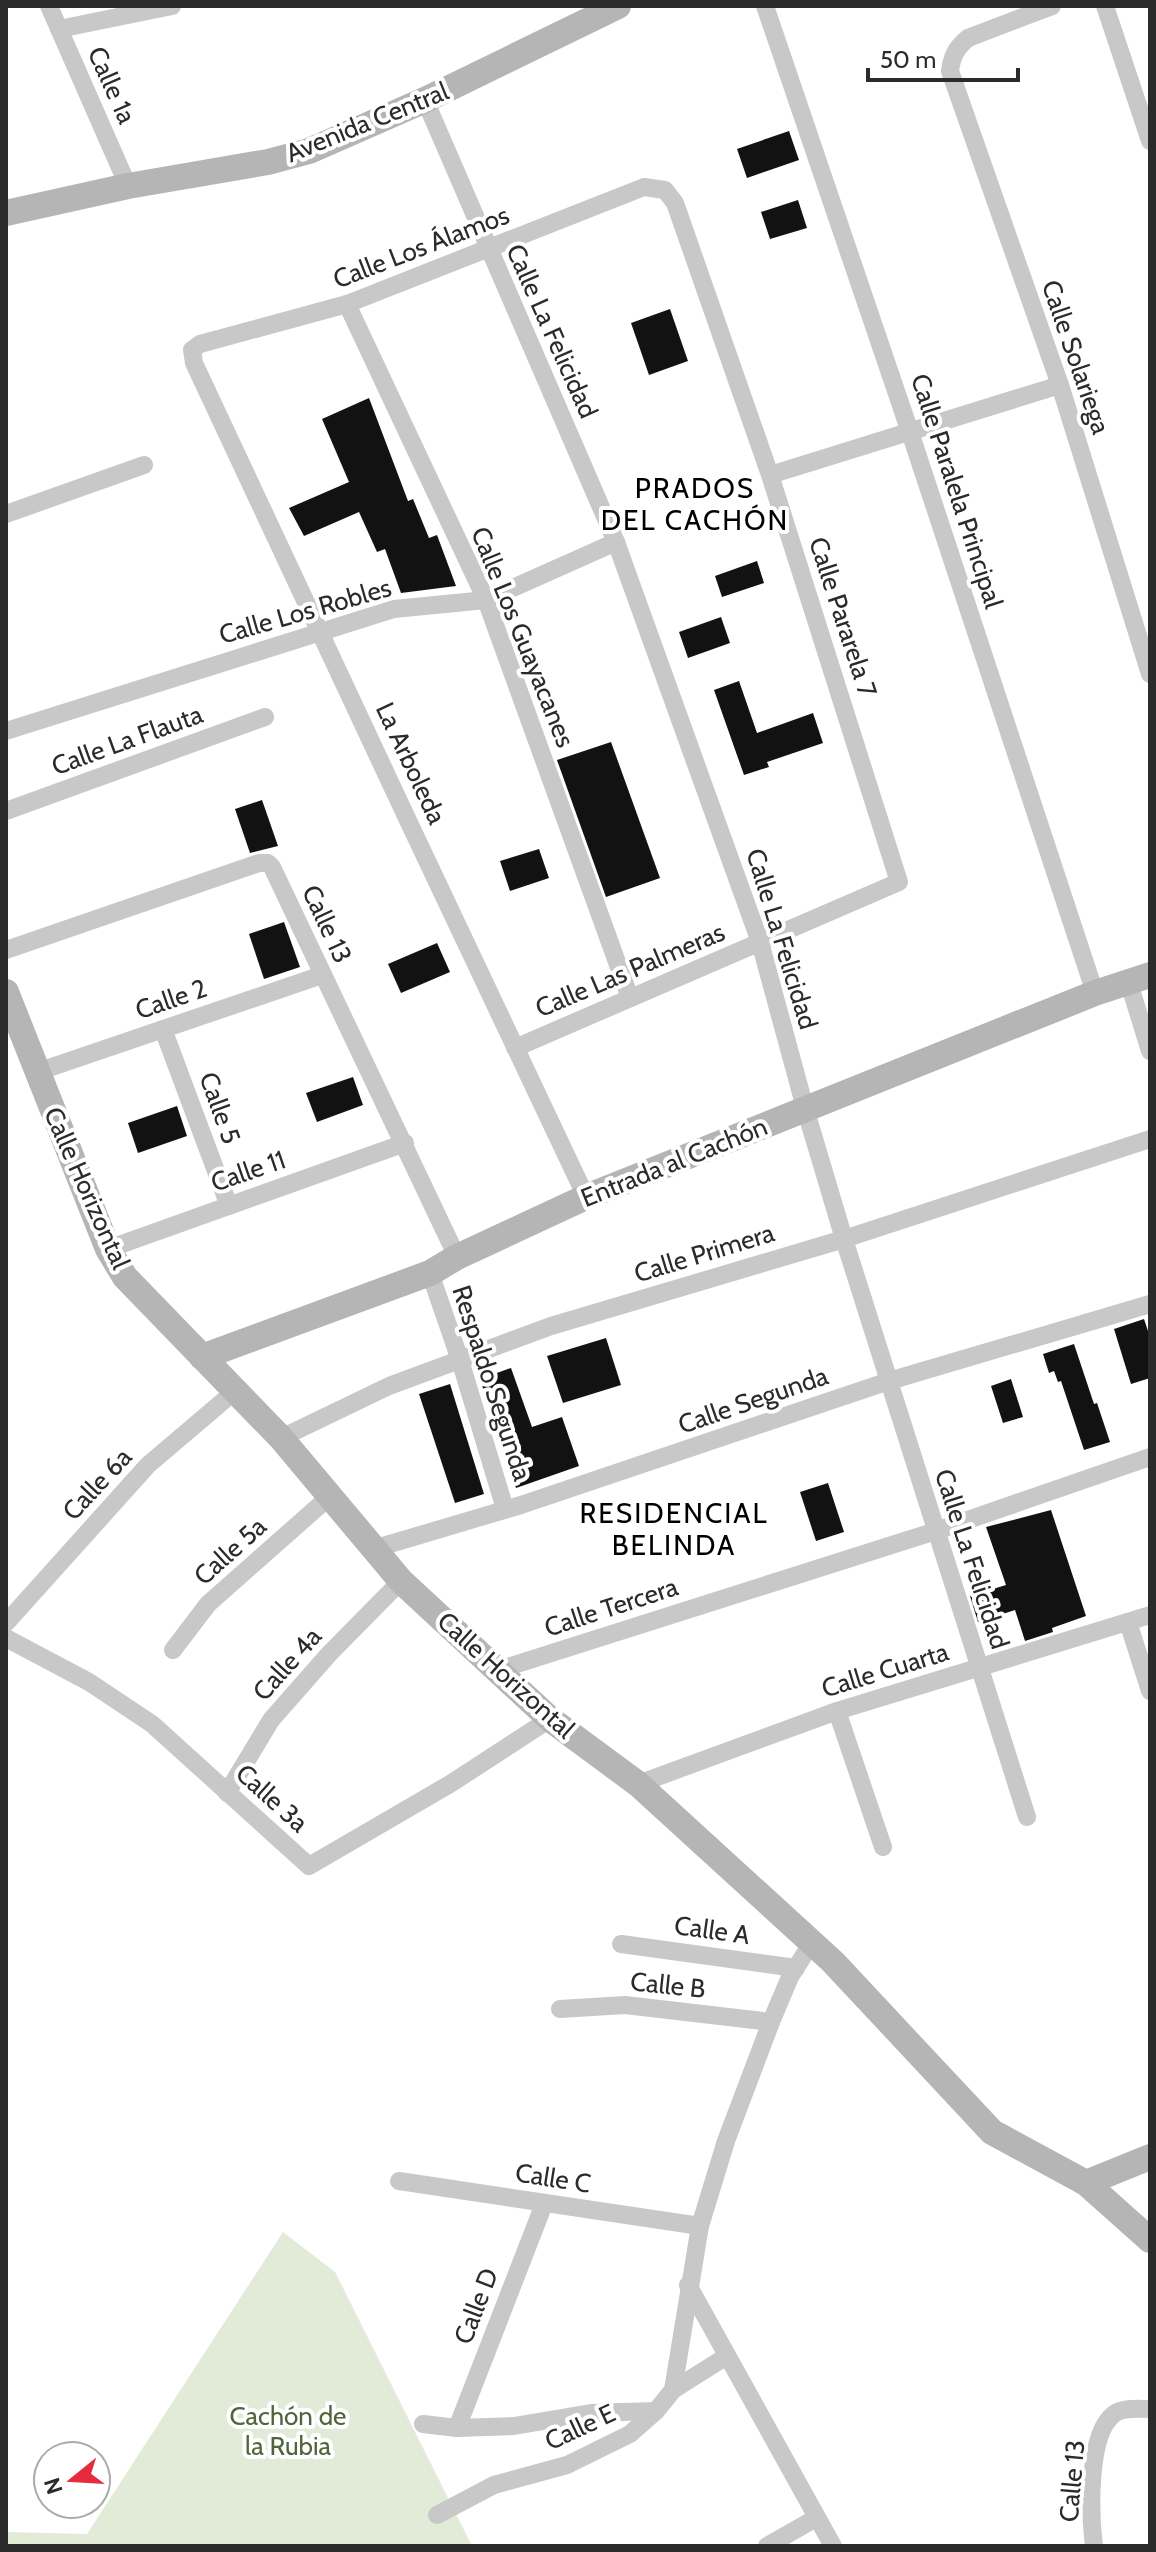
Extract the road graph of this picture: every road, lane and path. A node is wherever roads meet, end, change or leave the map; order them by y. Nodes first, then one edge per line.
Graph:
1 (49, 6) edge
2 (172, 6) edge
3 (618, 6) edge
4 (765, 6) edge
5 (1052, 6) edge
6 (1105, 6) edge
7 (59, 29) junction
8 (425, 100) junction
9 (1150, 141) edge
10 (128, 186) junction
11 (665, 190) joint
12 (6, 213) edge
13 (488, 250) junction
14 (347, 304) junction
15 (192, 350) joint
16 (1060, 385) junction
17 (910, 432) junction
18 (144, 465) dead end
19 (770, 475) junction
20 (6, 514) edge
21 (616, 542) junction
22 (486, 600) junction
23 (321, 632) junction
24 (1150, 674) edge
25 (265, 717) dead end
26 (6, 731) edge
27 (6, 811) edge
28 (899, 882) joint
29 (760, 942) junction
30 (6, 950) edge
31 (322, 975) junction
32 (1140, 979) edge
33 (6, 992) edge
34 (1095, 993) junction
35 (630, 998) junction
36 (163, 1029) junction
37 (515, 1048) junction
38 (1150, 1051) edge
39 (37, 1072) junction
40 (805, 1108) junction
41 (1150, 1139) edge
42 (405, 1143) junction
43 (586, 1197) junction
44 (229, 1206) junction
45 (844, 1239) junction
46 (108, 1249) junction
47 (457, 1257) junction
48 (430, 1273) junction
49 (1150, 1304) edge
50 (202, 1357) junction
51 (460, 1360) junction
52 (889, 1381) junction
53 (235, 1391) junction
54 (281, 1438) junction
55 (1150, 1457) edge
56 (329, 1497) junction
57 (505, 1509) junction
58 (936, 1531) junction
59 (373, 1549) junction
60 (401, 1581) junction
61 (1150, 1615) edge
62 (1128, 1622) junction
63 (6, 1623) edge
64 (6, 1638) edge
65 (173, 1650) dead end
66 (980, 1669) junction
67 (498, 1670) junction
68 (1150, 1691) edge
69 (837, 1711) junction
70 (550, 1719) junction
71 (638, 1784) junction
72 (227, 1793) junction
73 (1027, 1817) dead end
74 (883, 1847) dead end
75 (621, 1944) dead end
76 (811, 1944) junction
77 (796, 1968) junction
78 (560, 2009) dead end
79 (771, 2022) junction
80 (1150, 2157) edge
81 (399, 2181) dead end
82 (1086, 2183) junction
83 (544, 2204) junction
84 (700, 2226) junction
85 (1150, 2240) edge
86 (688, 2285) junction
87 (727, 2356) junction
88 (673, 2390) junction
89 (1150, 2409) edge
90 (656, 2411) junction
91 (423, 2424) dead end
92 (457, 2428) junction
93 (437, 2515) dead end
94 (816, 2518) junction
95 (767, 2546) edge
96 (833, 2546) edge
97 (1094, 2546) edge

1 - 7 street, Calle 1a
2 - 7 street
3 - 8 main road, Avenida Central
4 - 17 street, Calle Paralela Principal
5 - 16 street, Calle Solariega
6 - 9 street
7 - 10 street, Calle 1a
8 - 10 main road, Avenida Central
8 - 13 street, Calle La Felicidad
10 - 12 main road, Avenida Central
11 - 13 street, Calle Los Álamos
11 - 19 street, Calle Pararela 7
13 - 14 street, Calle Los Álamos
13 - 21 street, Calle La Felicidad
14 - 15 street, Calle Los Álamos
14 - 22 street, Calle Los Guayacanes
15 - 23 street, La Arboleda
16 - 17 street
16 - 24 street, Calle Solariega
17 - 19 street
17 - 34 street, Calle Paralela Principal
18 - 20 street
19 - 28 street, Calle Pararela 7
21 - 22 street, Calle Los Robles
21 - 29 street, Calle La Felicidad
22 - 23 street, Calle Los Robles
22 - 35 street, Calle Los Guayacanes
23 - 26 street, Calle Los Robles
23 - 37 street, La Arboleda
25 - 27 street, Calle La Flauta
28 - 29 street, Calle Las Palmeras
29 - 35 street, Calle Las Palmeras
29 - 40 street, Calle La Felicidad
30 - 31 street, Calle 13
31 - 36 street, Calle 2
31 - 42 street, Calle 13
32 - 34 main road, Entrada al Cachón
32 - 38 street
33 - 39 main road, Calle Horizontal
34 - 40 main road, Entrada al Cachón
35 - 37 street, Calle Las Palmeras
36 - 39 street, Calle 2
36 - 44 street, Calle 5
37 - 43 street, La Arboleda
39 - 46 main road, Calle Horizontal
40 - 43 main road, Entrada al Cachón
40 - 45 street, Calle La Felicidad
41 - 45 street, Calle Primera
42 - 44 street, Calle 11
42 - 47 street, Calle 13
43 - 47 main road, Entrada al Cachón
44 - 46 street, Calle 11
45 - 51 street, Calle Primera
45 - 52 street, Calle La Felicidad
46 - 50 main road, Calle Horizontal
47 - 48 main road, Entrada al Cachón
48 - 50 main road, Entrada al Cachón
48 - 51 street, Respaldo Segunda
49 - 52 street, Calle Segunda
50 - 53 main road, Calle Horizontal
51 - 54 street, Calle Primera
51 - 57 street, Respaldo Segunda
52 - 57 street, Calle Segunda
52 - 58 street, Calle La Felicidad
53 - 54 main road, Calle Horizontal
53 - 63 street, Calle 6a
54 - 56 main road, Calle Horizontal
55 - 58 street, Calle Tercera
56 - 59 main road, Calle Horizontal
56 - 65 street, Calle 5a
57 - 59 street, Calle Segunda
58 - 66 street, Calle La Felicidad
58 - 67 street, Calle Tercera
59 - 60 main road, Calle Horizontal
60 - 67 main road, Calle Horizontal
60 - 72 street, Calle 4a
61 - 62 street, Calle Cuarta
62 - 66 street, Calle Cuarta
62 - 68 street
64 - 72 street, Calle 3a
66 - 69 street, Calle Cuarta
66 - 73 street, Calle La Felicidad
67 - 70 main road, Calle Horizontal
69 - 71 street, Calle Cuarta
69 - 74 street
70 - 71 main road, Calle Horizontal
70 - 72 street, Calle 3a
71 - 76 main road, Calle Horizontal
75 - 77 street, Calle A
76 - 77 street
76 - 82 main road, Calle Horizontal
77 - 79 street
78 - 79 street, Calle B
79 - 84 street
80 - 82 main road
81 - 83 street, Calle C
82 - 85 main road, Calle Horizontal
83 - 84 street, Calle C
83 - 92 street, Calle D
84 - 86 street
86 - 87 street
86 - 88 street
87 - 88 street, Calle E
87 - 94 street
88 - 90 street, Calle E
89 - 97 street, Calle 13
90 - 92 street
90 - 93 street, Calle E
91 - 92 street
94 - 95 street
94 - 96 street

